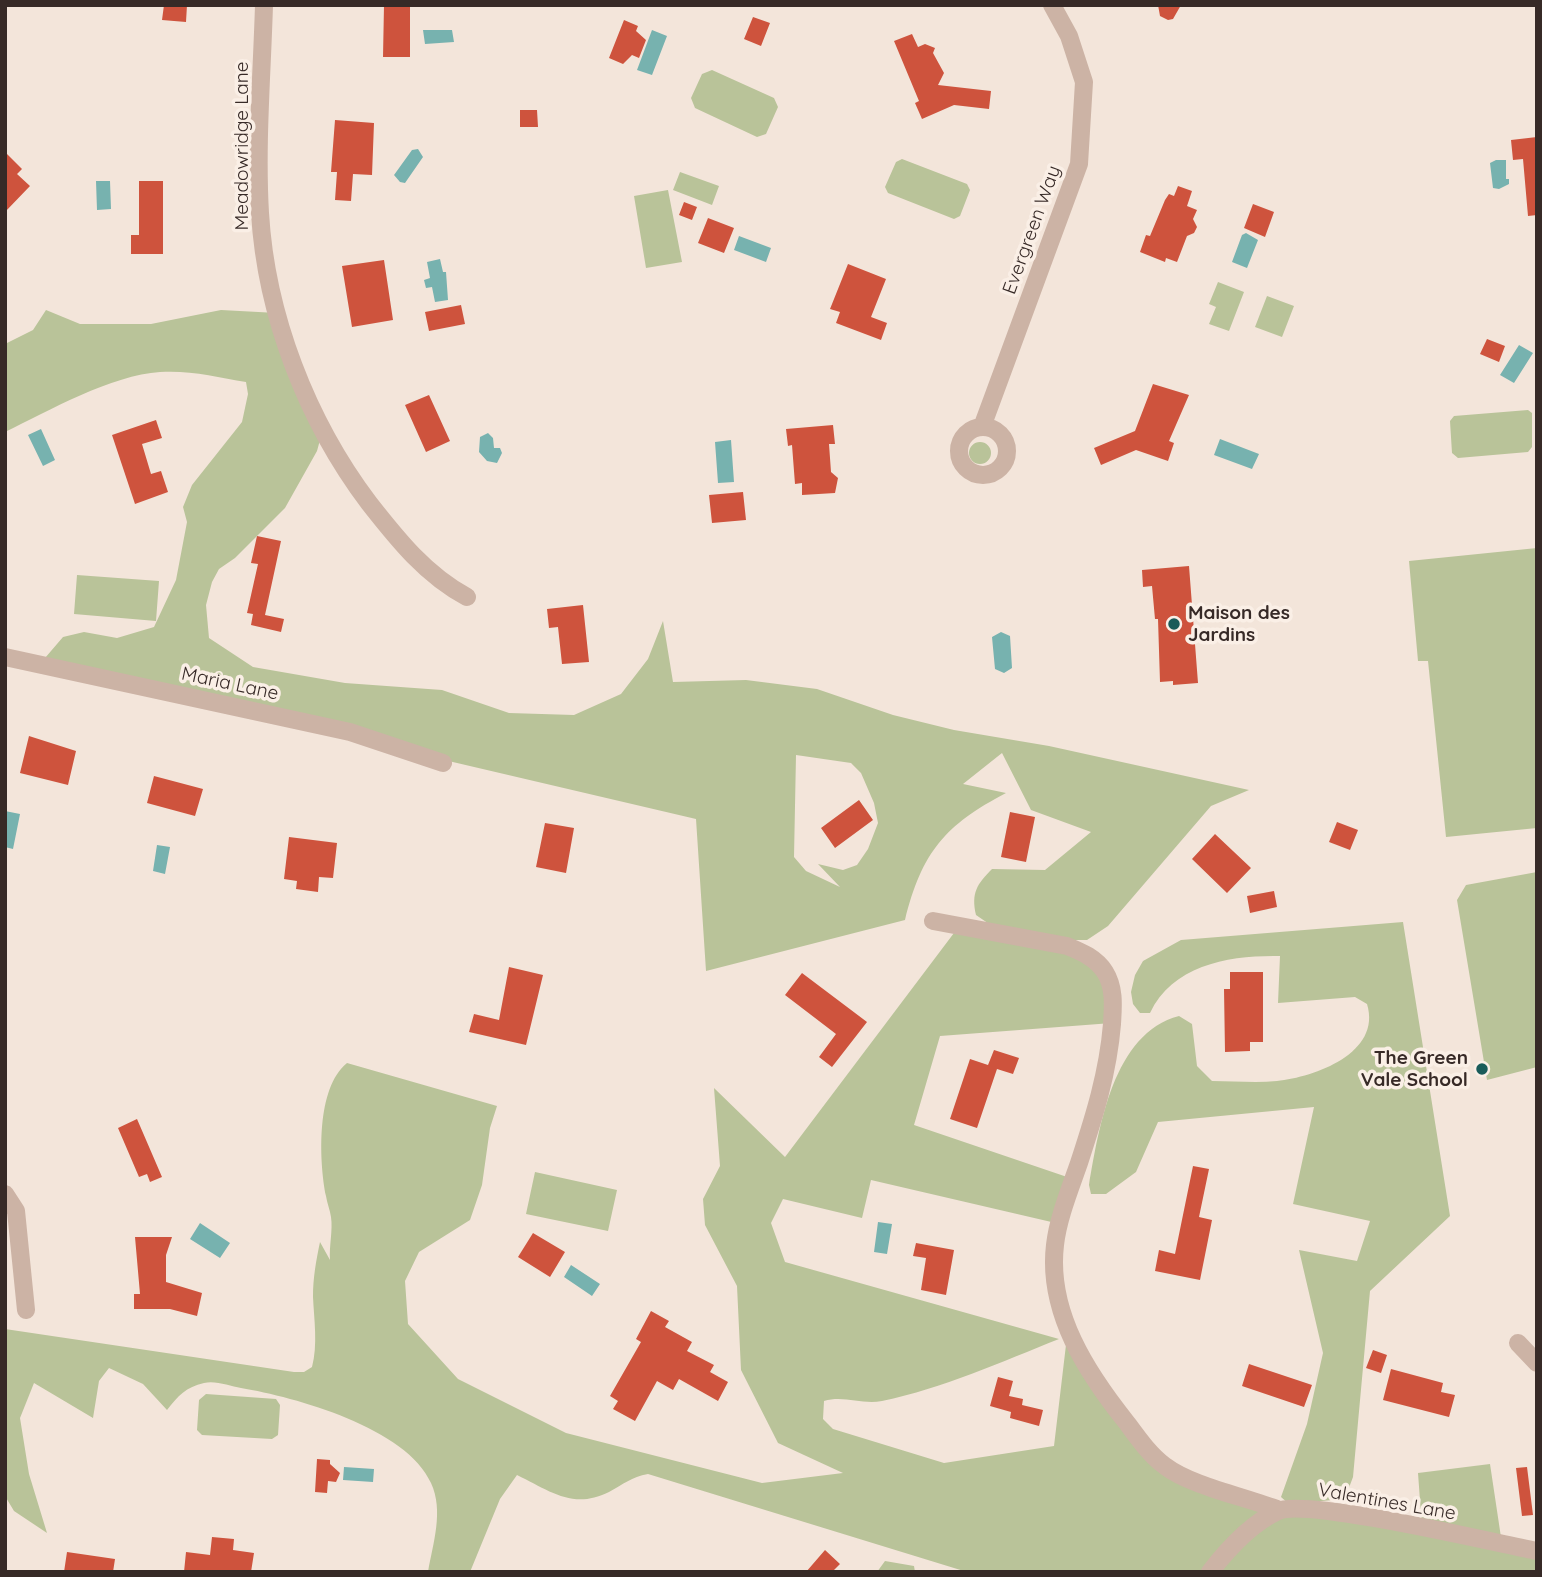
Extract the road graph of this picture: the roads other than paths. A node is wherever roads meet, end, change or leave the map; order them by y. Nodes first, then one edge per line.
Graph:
1 (264, 5) edge
2 (1052, 5) edge
3 (982, 427) dead end
4 (467, 597) dead end
5 (5, 657) edge
6 (443, 763) dead end
7 (933, 921) dead end
8 (5, 1194) edge
9 (26, 1310) dead end
10 (1518, 1343) dead end
11 (1537, 1363) edge
12 (1279, 1510) junction
13 (1537, 1551) edge
14 (1210, 1572) edge

1 - 4 street, Meadowridge Lane
2 - 3 street, Evergreen Way
5 - 6 street, Maria Lane
7 - 12 street
8 - 9 street
10 - 11 street
12 - 13 street, Valentines Lane
12 - 14 street

